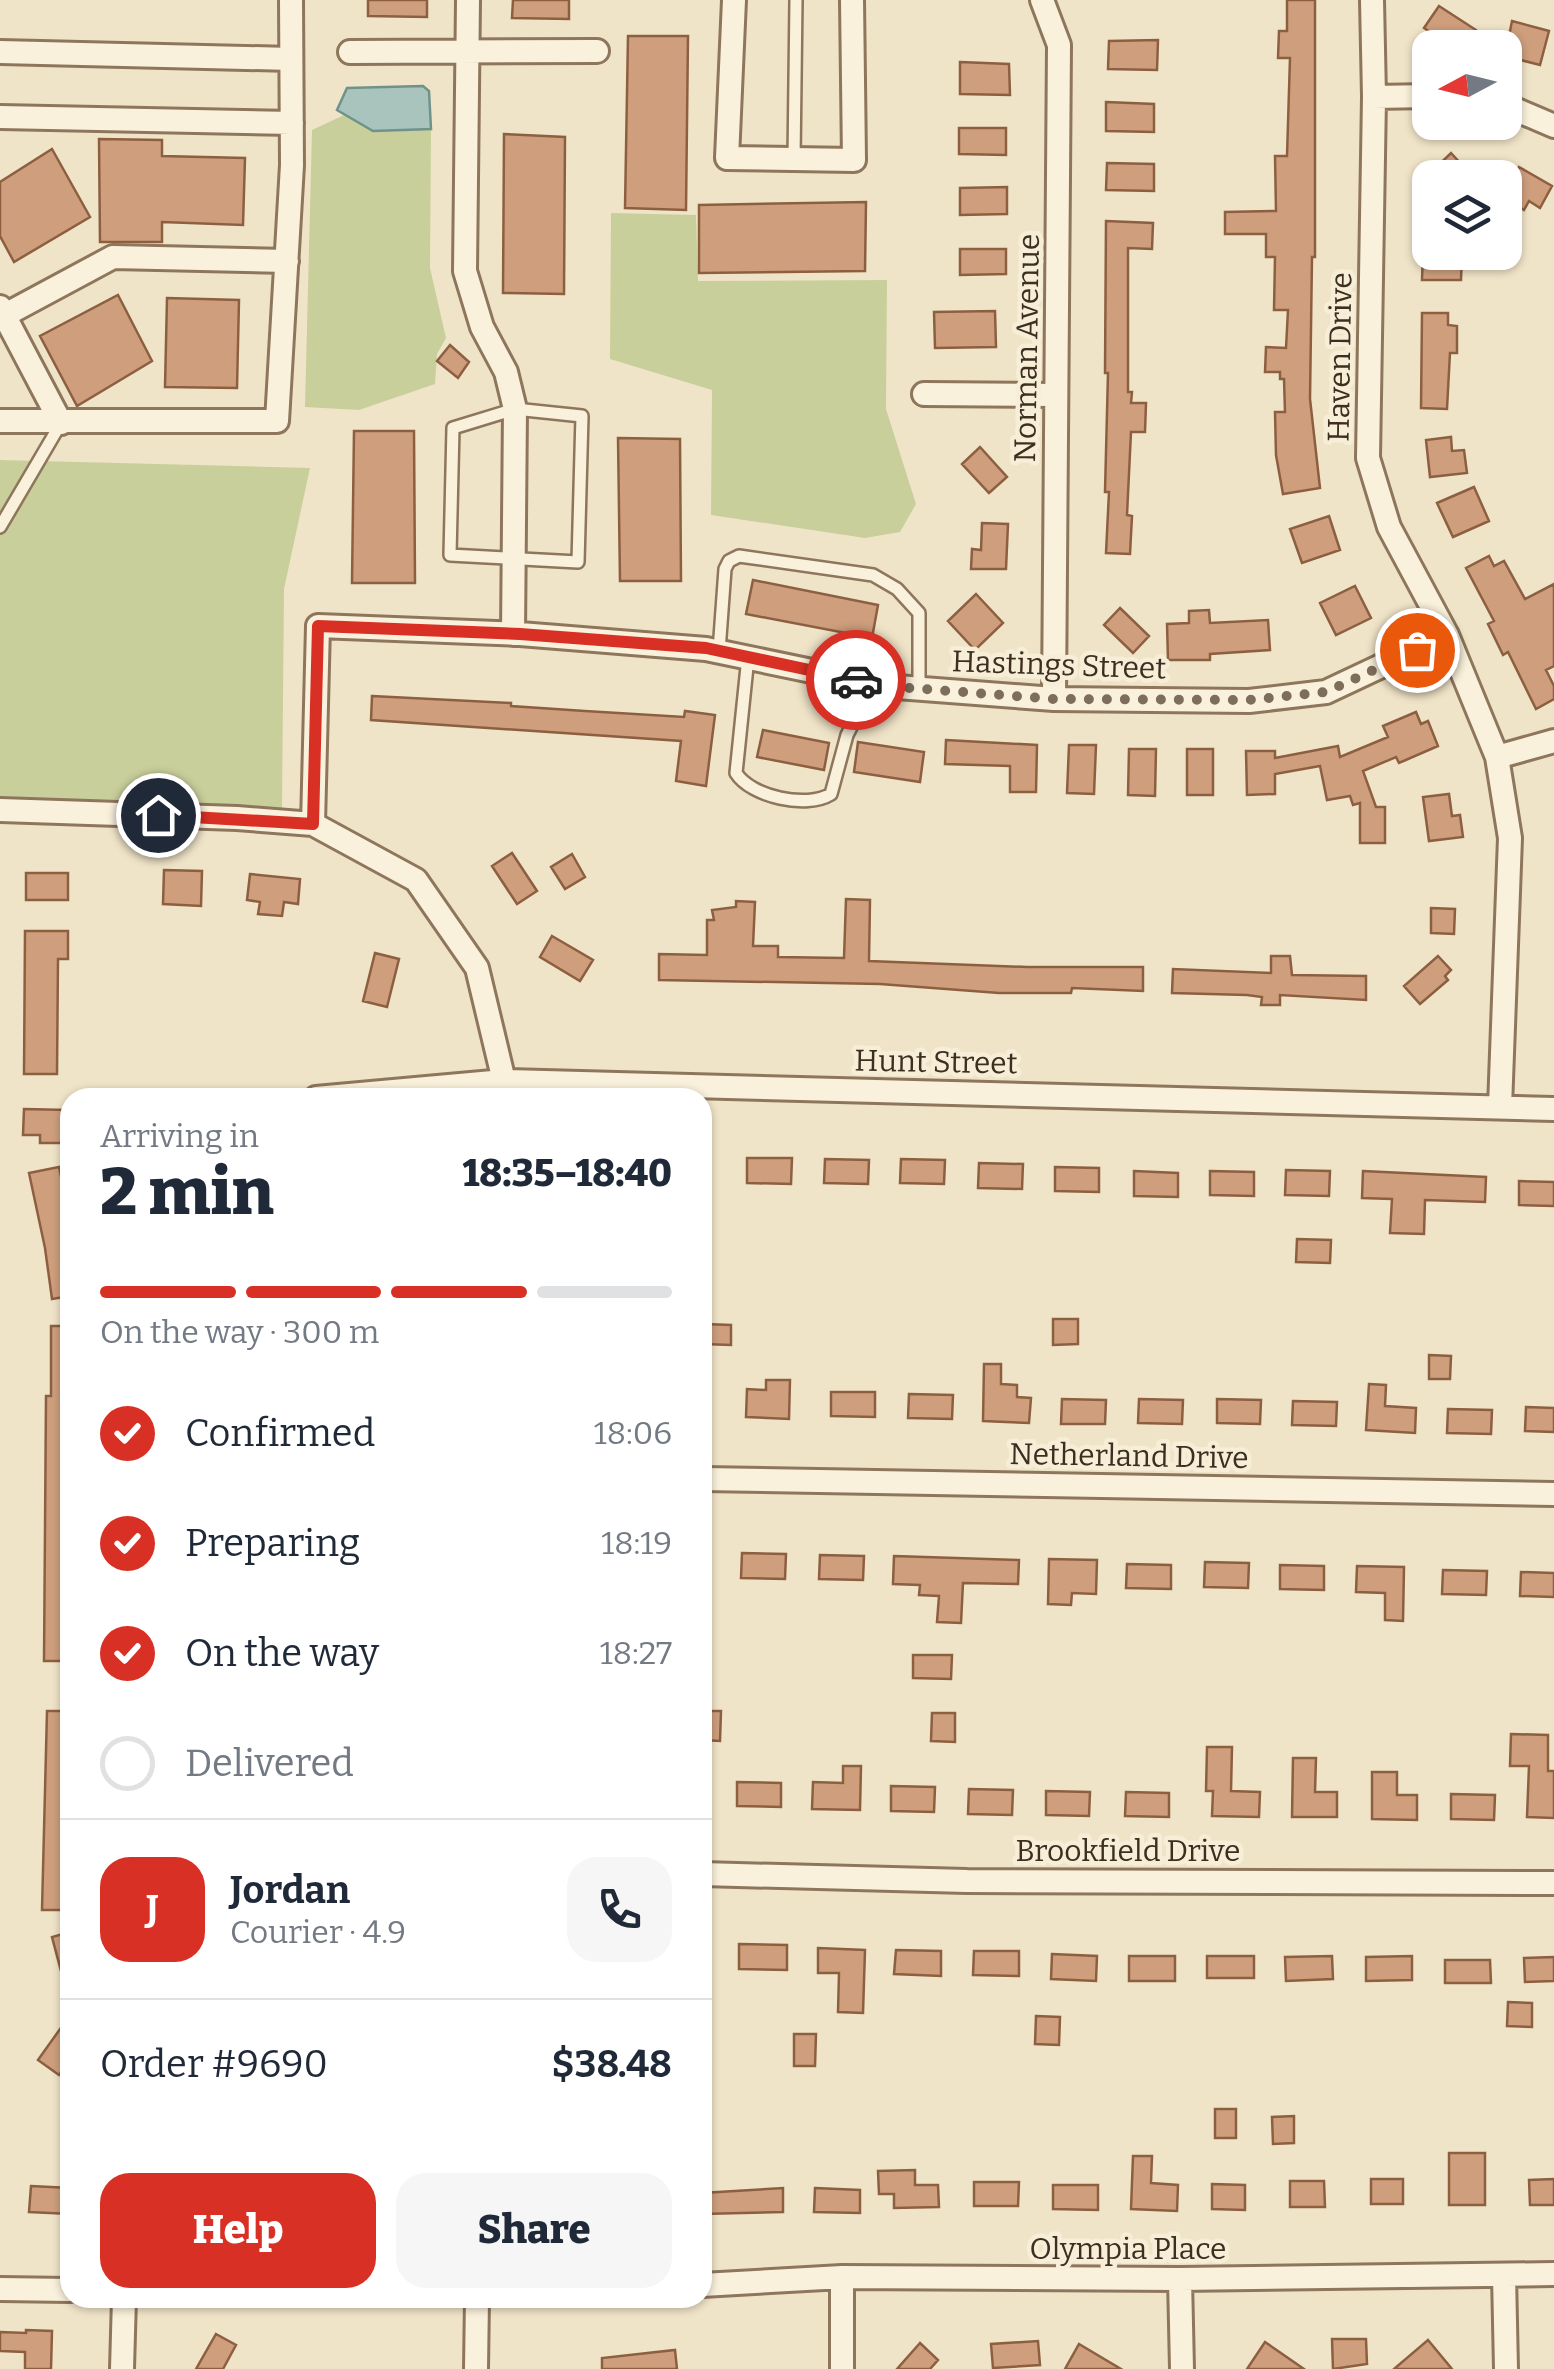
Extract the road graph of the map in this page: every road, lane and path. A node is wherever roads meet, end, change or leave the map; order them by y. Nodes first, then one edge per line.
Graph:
1 (291, 0) edge
2 (468, 0) edge
3 (734, 0) edge
4 (796, 0) edge
5 (852, 0) edge
6 (1042, 0) edge
7 (1372, 0) edge
8 (597, 51) dead end
9 (0, 52) edge
10 (350, 52) dead end
11 (467, 52) junction
12 (292, 59) junction
13 (1412, 96) edge
14 (1374, 97) junction
15 (1522, 112) edge
16 (0, 117) edge
17 (292, 122) junction
18 (1554, 126) edge
19 (794, 159) junction
20 (287, 261) junction
21 (2, 311) edge
22 (924, 394) dead end
23 (1056, 395) junction
24 (515, 409) junction
25 (0, 422) edge
26 (61, 423) junction
27 (0, 527) edge
28 (514, 558) junction
29 (513, 634) junction
30 (1447, 635) junction
31 (719, 651) junction
32 (748, 658) junction
33 (873, 684) junction
34 (920, 689) junction
35 (1054, 699) junction
36 (1554, 741) edge
37 (1497, 757) junction
38 (0, 810) edge
39 (313, 824) junction
40 (504, 1088) edge
41 (712, 1094) edge
42 (1500, 1107) junction
43 (1554, 1109) edge
44 (712, 1478) edge
45 (1554, 1494) edge
46 (712, 1874) edge
47 (1554, 1883) edge
48 (1554, 2274) edge
49 (1504, 2275) junction
50 (842, 2278) junction
51 (1180, 2280) junction
52 (712, 2284) edge
53 (0, 2289) edge
54 (60, 2290) edge
55 (124, 2308) edge
56 (477, 2308) edge
57 (122, 2369) edge
58 (476, 2369) edge
59 (842, 2369) edge
60 (1182, 2369) edge
61 (1506, 2369) edge

1 - 12 street
2 - 11 street
3 - 19 street
4 - 19 lane
5 - 19 street
6 - 23 street, Norman Avenue
7 - 14 street, Haven Drive
8 - 11 street
9 - 12 street
10 - 11 street
11 - 24 street
12 - 17 street
13 - 14 street
14 - 30 street, Haven Drive
15 - 18 street
16 - 17 street
17 - 20 street
20 - 21 street
20 - 26 street
21 - 26 street
22 - 23 street
23 - 35 street, Norman Avenue
24 - 28 street
24 - 28 lane
24 - 28 lane
25 - 26 street
26 - 27 lane
28 - 29 street
29 - 31 street, Hastings Street
29 - 39 street, Hastings Street
30 - 35 street, Hastings Street
30 - 37 street, Haven Drive
31 - 32 street, Hastings Street
31 - 34 lane
32 - 33 street, Hastings Street
32 - 33 lane
33 - 34 street, Hastings Street
34 - 35 street, Hastings Street
36 - 37 street
37 - 42 street, Haven Drive
38 - 39 street
39 - 40 street
41 - 42 street, Hunt Street
42 - 43 street, Hunt Street
44 - 45 street, Netherland Drive
46 - 47 street, Brookfield Drive
48 - 49 street, Olympia Place
49 - 51 street, Olympia Place
49 - 61 street
50 - 51 street, Olympia Place
50 - 52 street, Olympia Place
50 - 59 street
51 - 60 street
53 - 54 street
55 - 57 street
56 - 58 street

